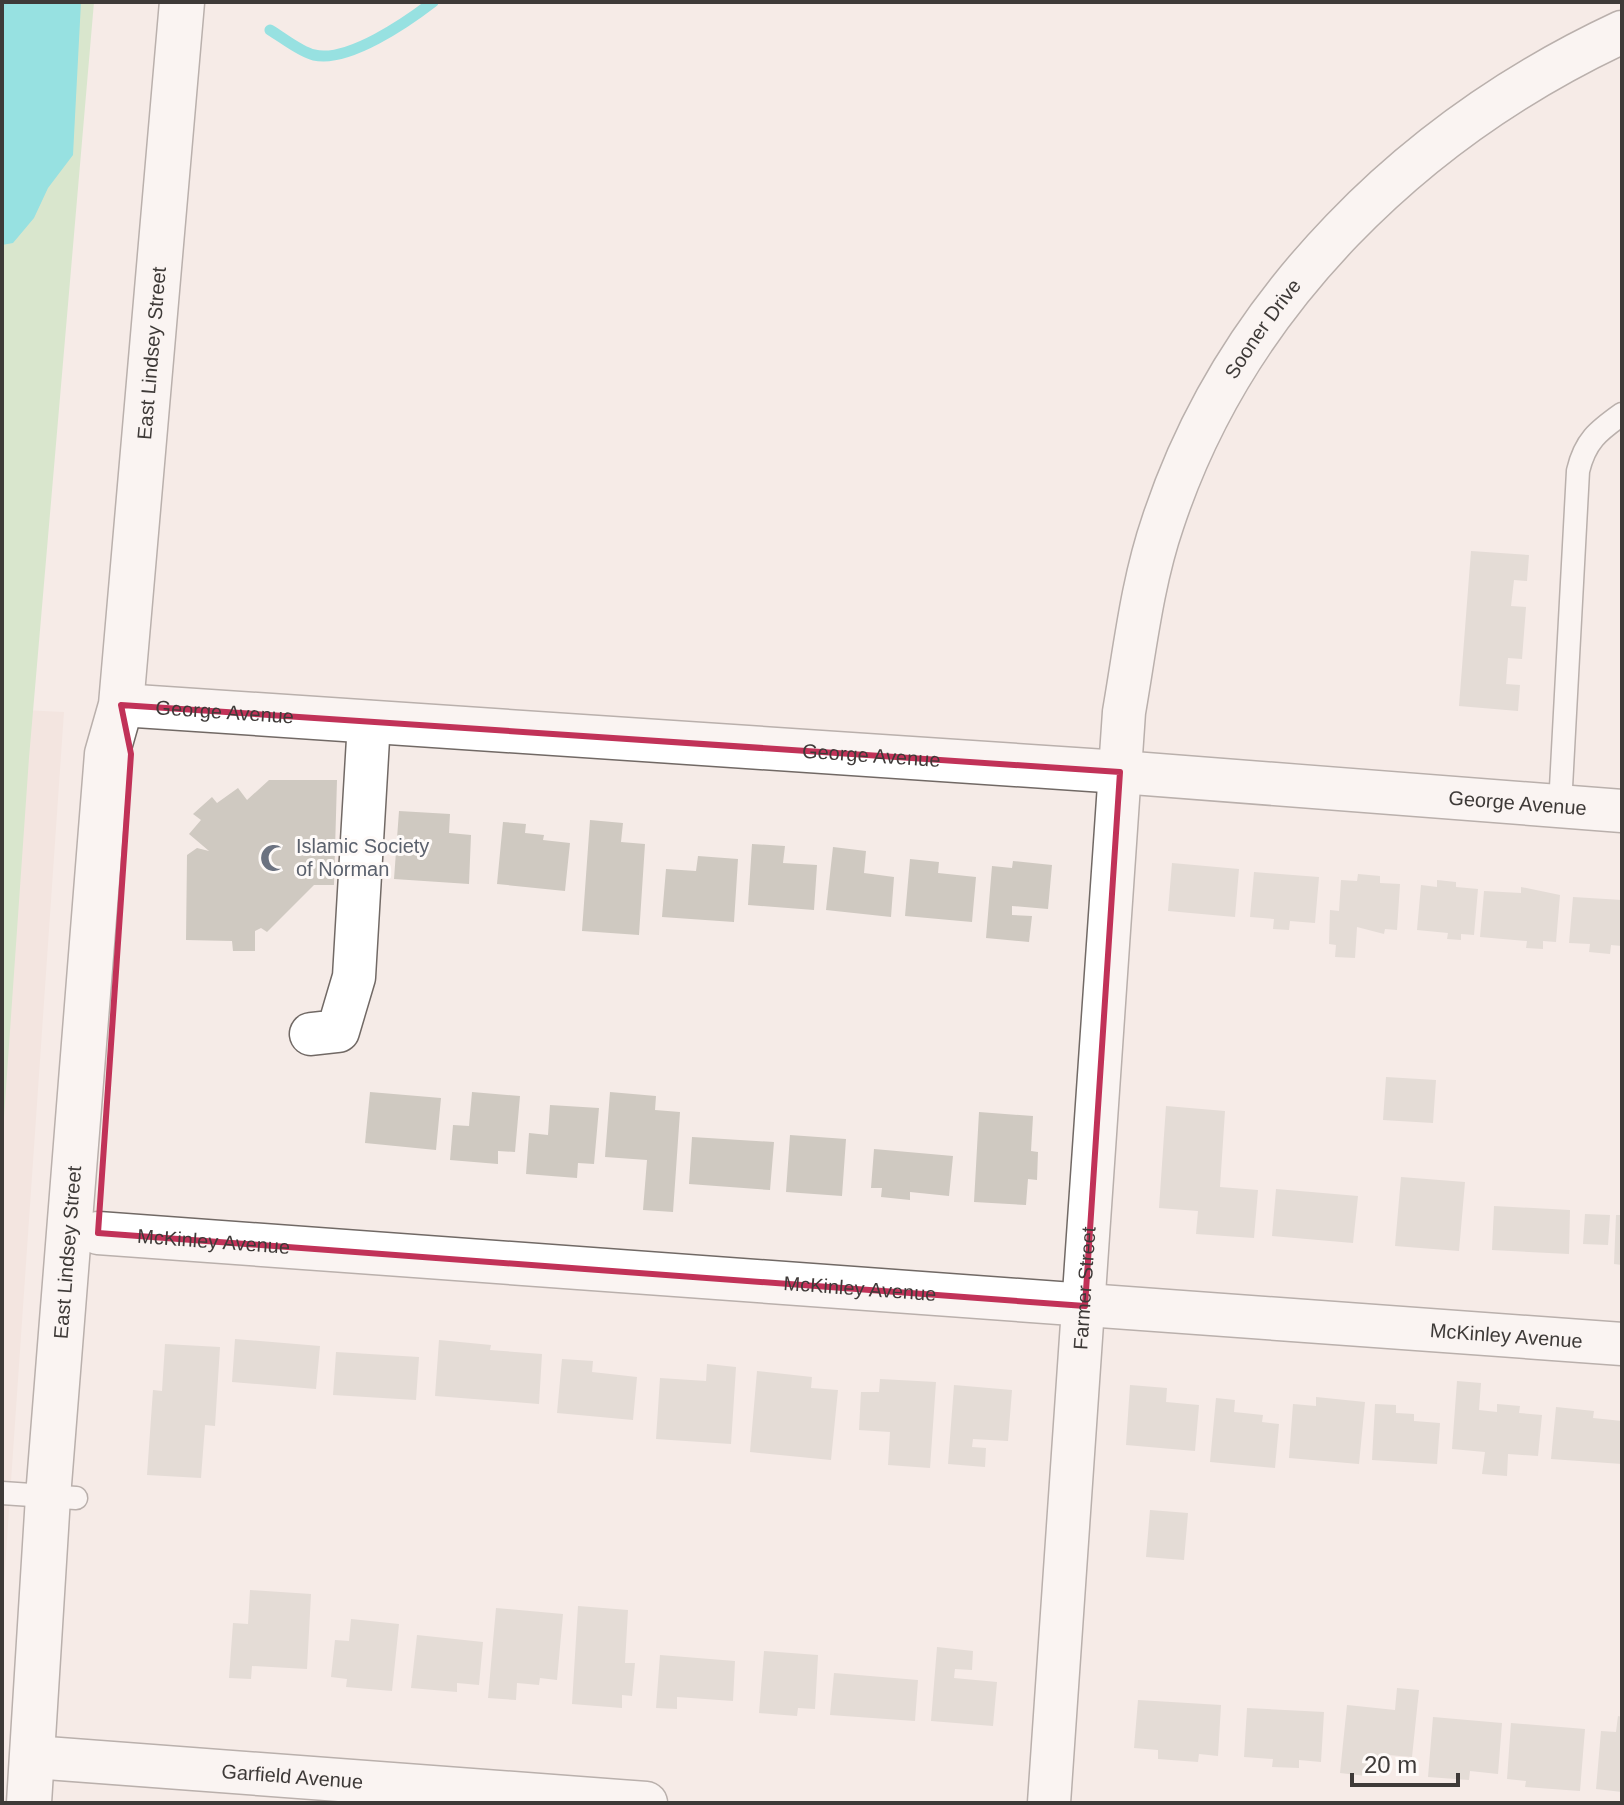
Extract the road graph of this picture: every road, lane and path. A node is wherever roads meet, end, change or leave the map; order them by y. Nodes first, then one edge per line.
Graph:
1 (182, 2) edge
2 (1622, 32) edge
3 (1622, 414) edge
4 (121, 705) junction
5 (369, 722) junction
6 (1120, 772) junction
7 (1560, 806) junction
8 (1622, 811) edge
9 (311, 1034) dead end
10 (98, 1233) junction
11 (1085, 1306) junction
12 (1622, 1344) edge
13 (2, 1493) edge
14 (62, 1497) junction
15 (45, 1758) junction
16 (29, 1803) edge
17 (54, 1803) edge
18 (646, 1803) edge
19 (1049, 1803) edge

1 - 4 street, East Lindsey Street
2 - 6 street, Sooner Drive
3 - 7 lane
4 - 5 street, George Avenue
4 - 10 street, East Lindsey Street
4 - 14 street, East Lindsey Street
5 - 6 street, George Avenue
5 - 9 street
6 - 7 street, George Avenue
6 - 11 street, Farmer Street
7 - 8 street, George Avenue
10 - 11 street, McKinley Avenue
10 - 14 street, East Lindsey Street
11 - 12 street, McKinley Avenue
11 - 19 street, Farmer Street
13 - 14 lane
14 - 15 street, East Lindsey Street
15 - 16 street, East Lindsey Street
15 - 17 street, East Lindsey Street
15 - 18 street, Garfield Avenue

